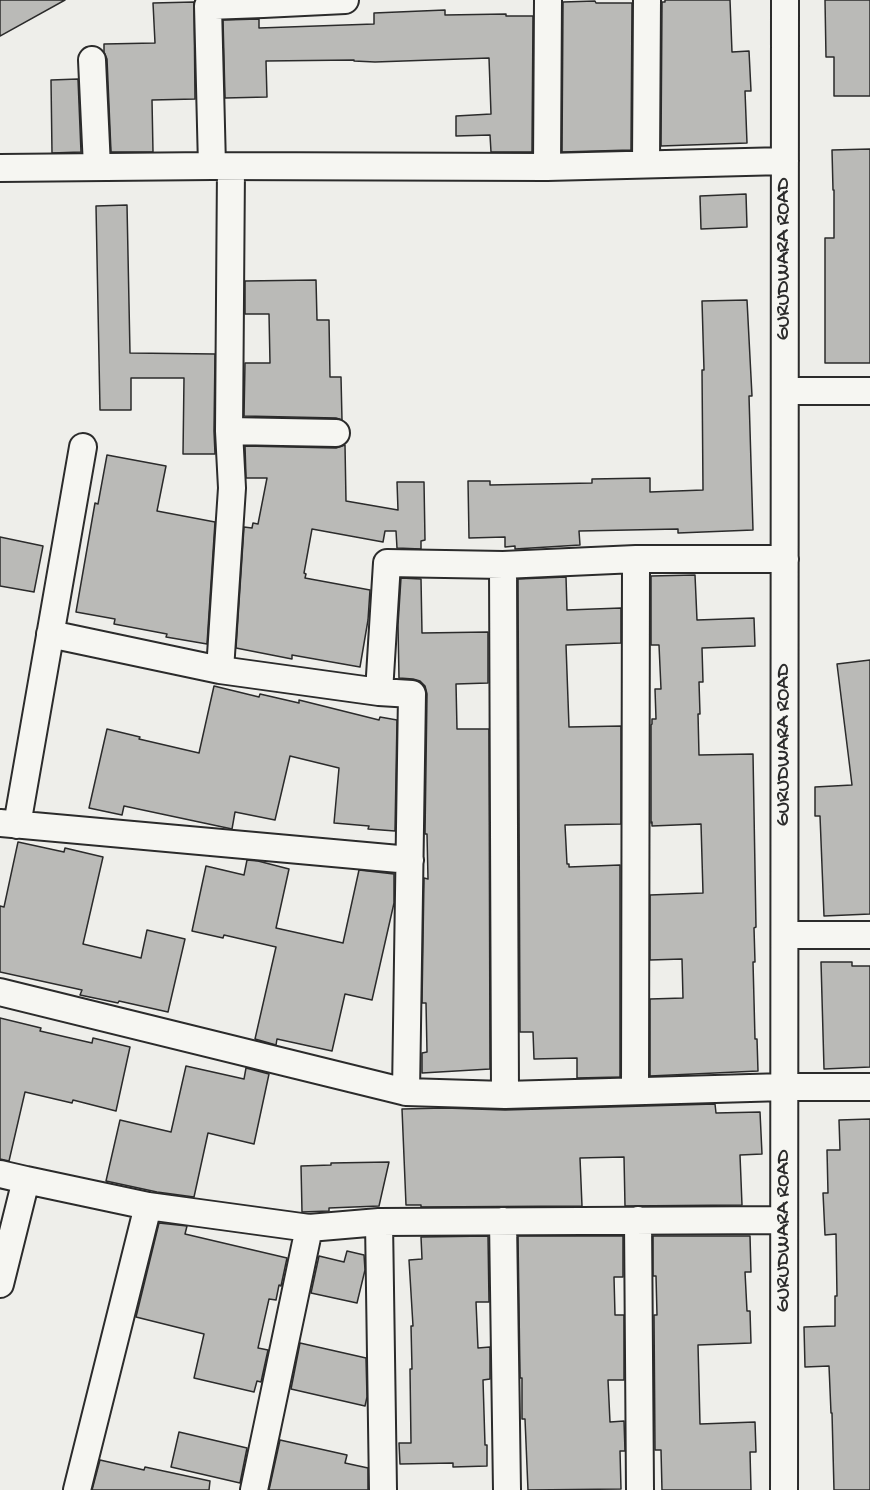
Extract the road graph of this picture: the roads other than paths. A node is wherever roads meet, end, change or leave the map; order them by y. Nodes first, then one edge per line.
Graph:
1 (345, 0) edge
2 (548, 0) edge
3 (647, 0) edge
4 (785, 0) edge
5 (263, 2) edge
6 (92, 60) dead end
7 (785, 161) junction
8 (646, 163) junction
9 (221, 166) junction
10 (97, 167) junction
11 (547, 167) junction
12 (0, 168) edge
13 (785, 391) junction
14 (870, 391) edge
15 (229, 431) junction
16 (336, 433) dead end
17 (83, 447) dead end
18 (636, 559) junction
19 (785, 559) junction
20 (503, 565) junction
21 (50, 634) junction
22 (220, 670) junction
23 (379, 692) junction
24 (9, 824) edge
25 (410, 860) junction
26 (785, 935) junction
27 (870, 935) edge
28 (0, 992) edge
29 (785, 1087) junction
30 (870, 1087) edge
31 (635, 1091) junction
32 (406, 1092) junction
33 (505, 1095) junction
34 (0, 1174) edge
35 (26, 1180) junction
36 (148, 1206) junction
37 (638, 1220) junction
38 (784, 1220) junction
39 (503, 1221) junction
40 (379, 1222) junction
41 (309, 1228) junction
42 (0, 1284) edge
43 (77, 1490) edge
44 (254, 1490) edge
45 (383, 1490) edge
46 (507, 1490) edge
47 (640, 1490) edge
48 (784, 1490) edge

1 - 5 street
2 - 11 street
3 - 8 street
4 - 7 street, GURUDWARA ROAD
5 - 9 street
6 - 10 street
7 - 8 street
7 - 13 street, GURUDWARA ROAD
8 - 11 street
9 - 10 street
9 - 11 street
9 - 15 street
10 - 12 street
13 - 14 street
13 - 19 street, GURUDWARA ROAD
15 - 16 street
15 - 22 street
17 - 21 street
18 - 19 street
18 - 20 street
18 - 31 street
19 - 26 street, GURUDWARA ROAD
20 - 23 street
20 - 33 street
21 - 22 street
21 - 24 street
22 - 23 street
23 - 25 street
24 - 25 street
25 - 32 street
26 - 27 street
26 - 29 street, GURUDWARA ROAD
28 - 32 street
29 - 30 street
29 - 31 street
29 - 38 street, GURUDWARA ROAD
31 - 33 street
32 - 33 street
34 - 35 street
35 - 36 street
35 - 42 street
36 - 41 street
36 - 43 street
37 - 38 street
37 - 39 street
37 - 47 street
38 - 48 street, GURUDWARA ROAD
39 - 40 street
39 - 46 street
40 - 41 street
40 - 45 street
41 - 44 street

